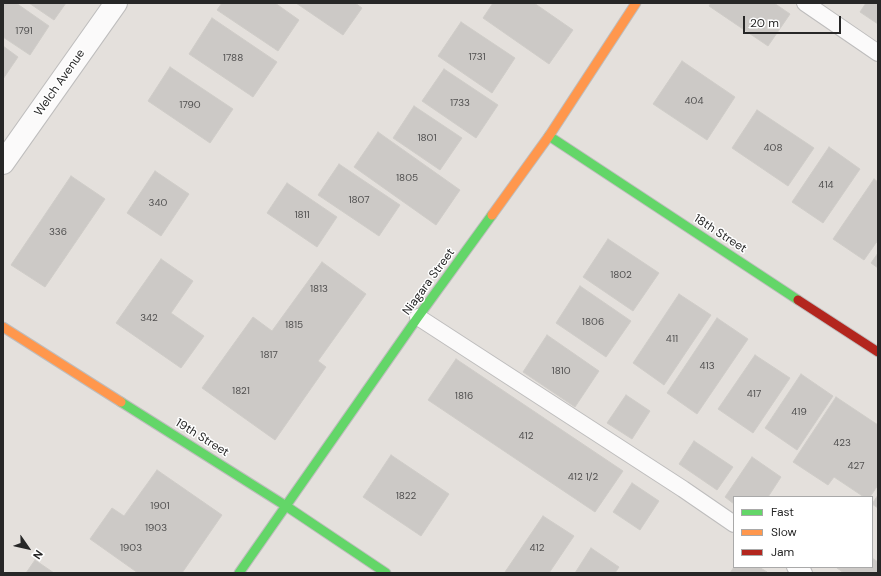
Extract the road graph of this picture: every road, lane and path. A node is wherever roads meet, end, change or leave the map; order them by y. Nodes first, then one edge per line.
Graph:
1 (116, 3) edge
2 (636, 3) edge
3 (805, 3) edge
4 (878, 53) edge
5 (550, 136) junction
6 (3, 163) edge
7 (418, 317) junction
8 (3, 327) edge
9 (878, 352) edge
10 (286, 506) junction
11 (733, 523) edge
12 (239, 573) edge
13 (386, 573) edge

1 - 6 street, Welch Avenue
2 - 5 street, Niagara Street
3 - 4 lane
5 - 7 street, Niagara Street
5 - 9 street, 18th Street
7 - 10 street, Niagara Street
7 - 11 lane
8 - 10 street, 19th Street
10 - 12 street, Niagara Street
10 - 13 street, 19th Street

